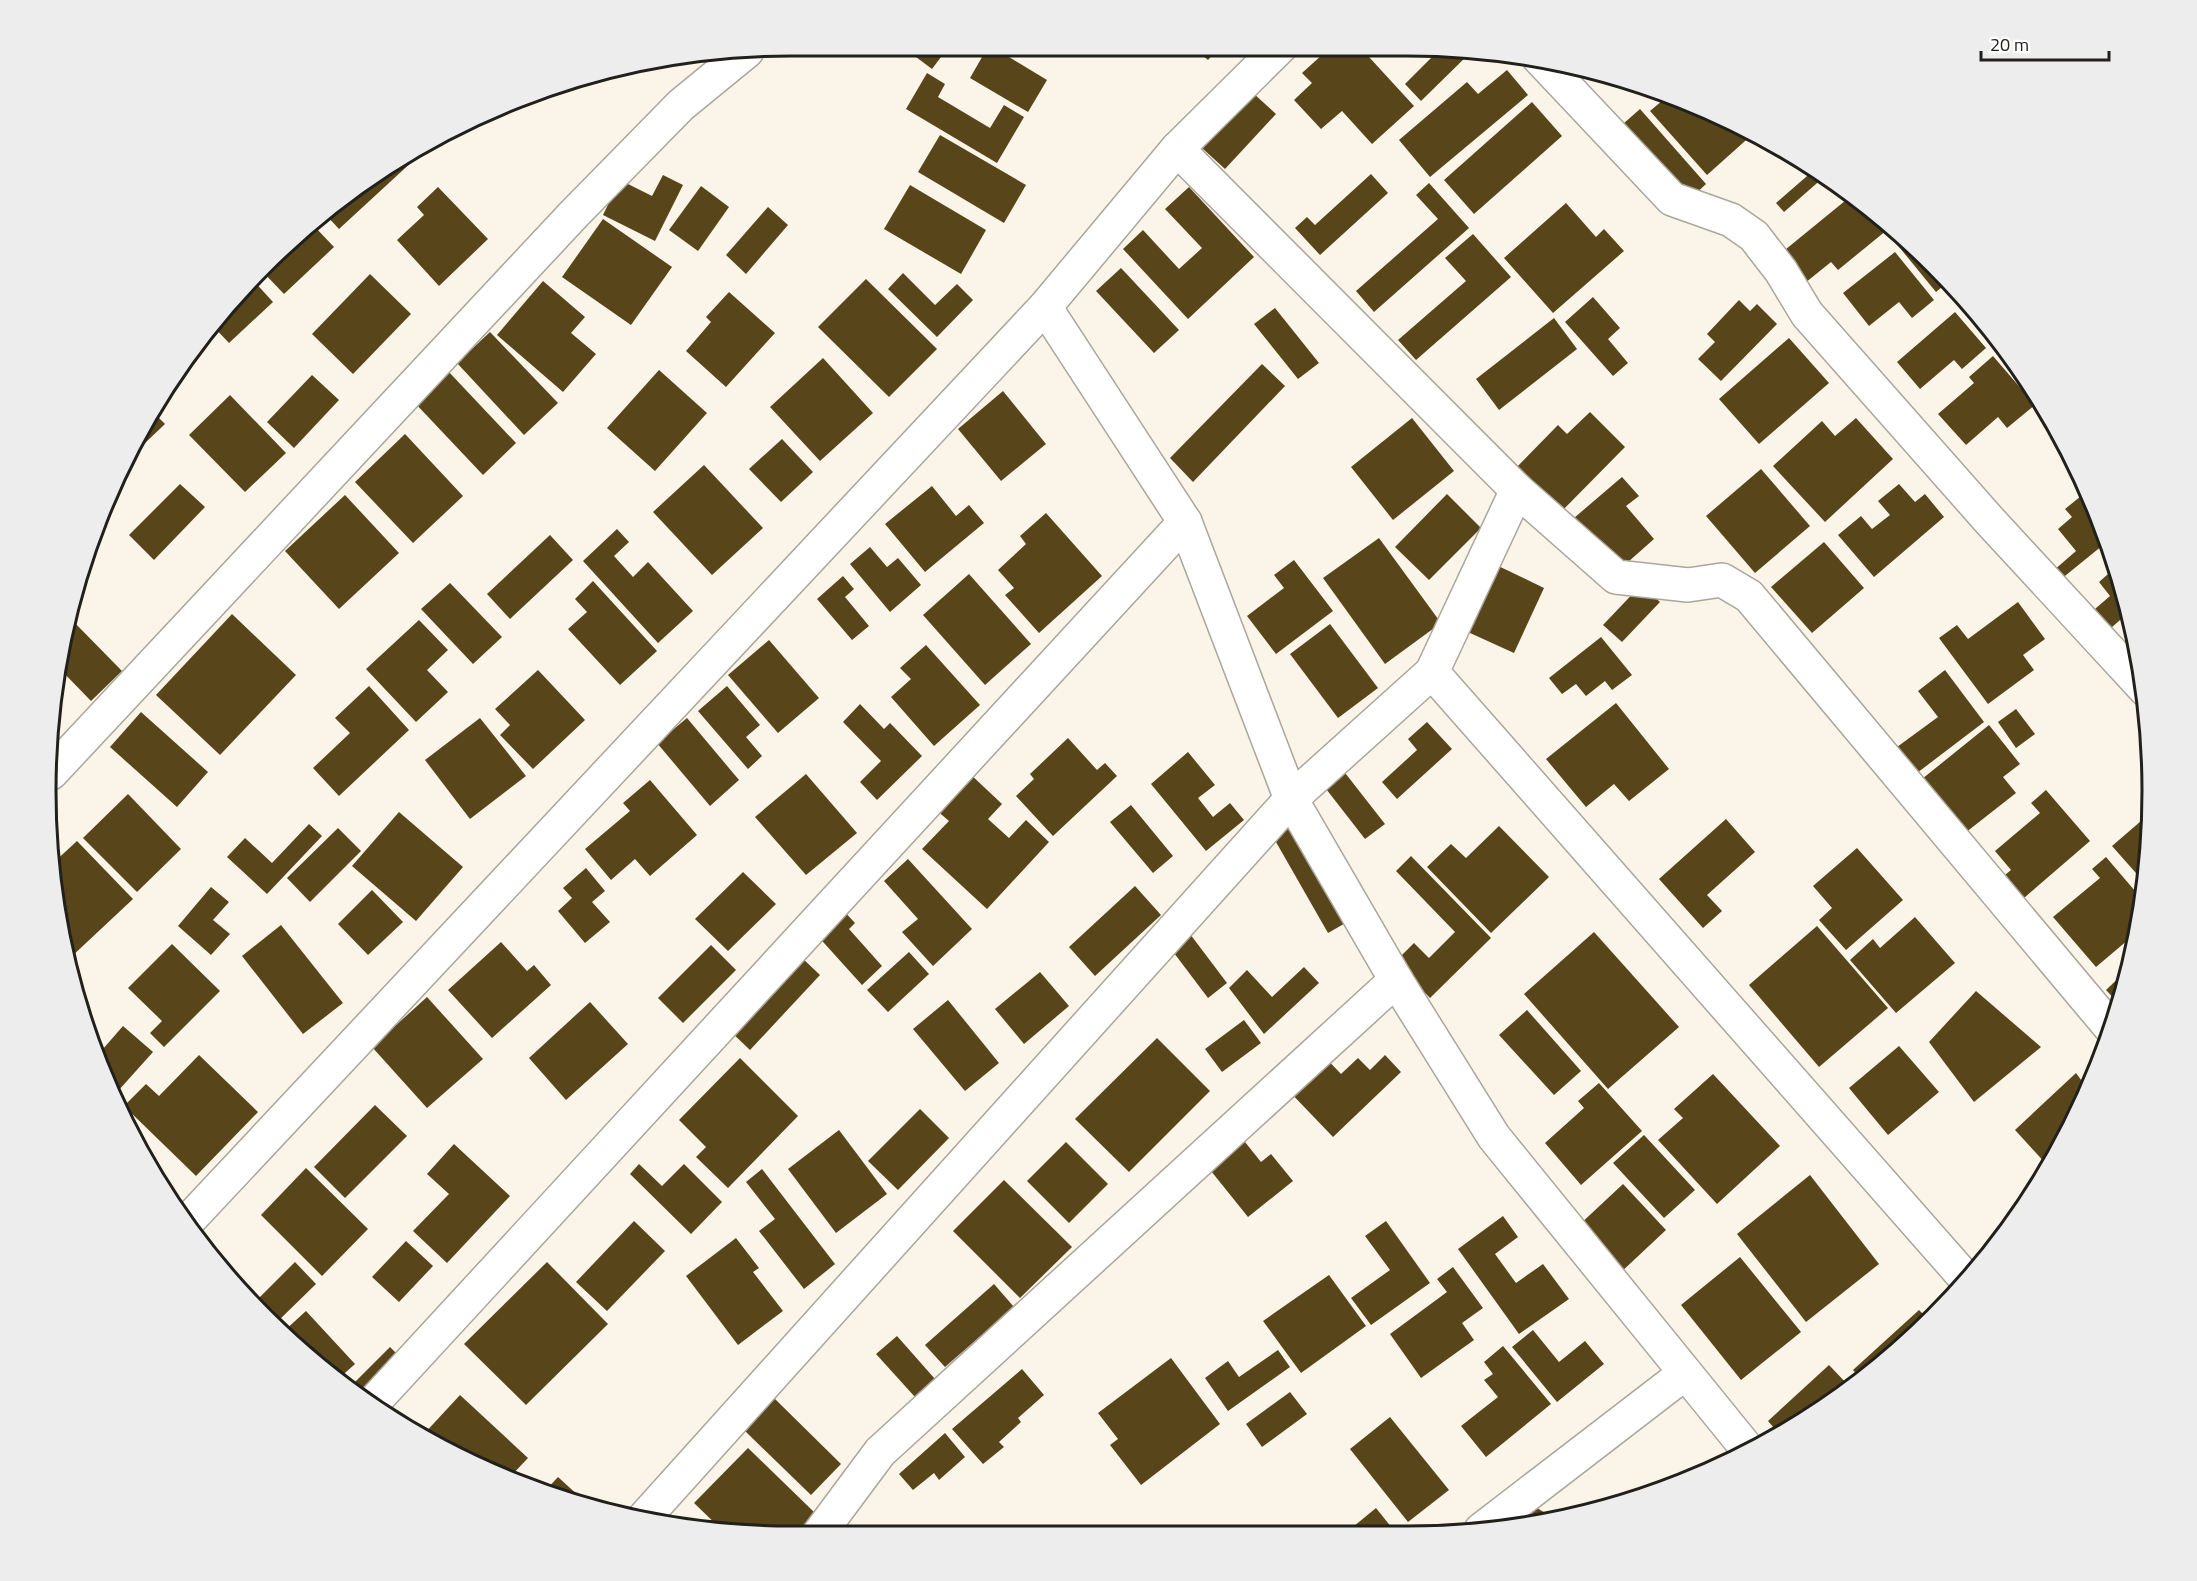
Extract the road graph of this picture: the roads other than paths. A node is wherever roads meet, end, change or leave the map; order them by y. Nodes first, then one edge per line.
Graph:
1 (1271, 56) edge
2 (739, 57) edge
3 (1550, 70) edge
4 (1177, 149) junction
5 (1045, 307) junction
6 (1517, 490) junction
7 (1185, 522) junction
8 (1432, 672) junction
9 (2132, 674) edge
10 (56, 767) edge
11 (1291, 799) junction
12 (1396, 980) junction
13 (2104, 1020) edge
14 (192, 1217) edge
15 (1961, 1273) edge
16 (1684, 1374) junction
17 (377, 1398) edge
18 (1743, 1444) edge
19 (650, 1511) edge
20 (1494, 1520) edge
21 (825, 1526) edge

1 - 4 street
2 - 10 street
3 - 9 street
4 - 5 street
4 - 6 street
5 - 7 street
5 - 14 street
6 - 8 street
6 - 13 street
7 - 11 street
7 - 17 street
8 - 11 street
8 - 15 street
11 - 12 street
11 - 19 street
12 - 16 street
12 - 21 street
16 - 18 street
16 - 20 street

